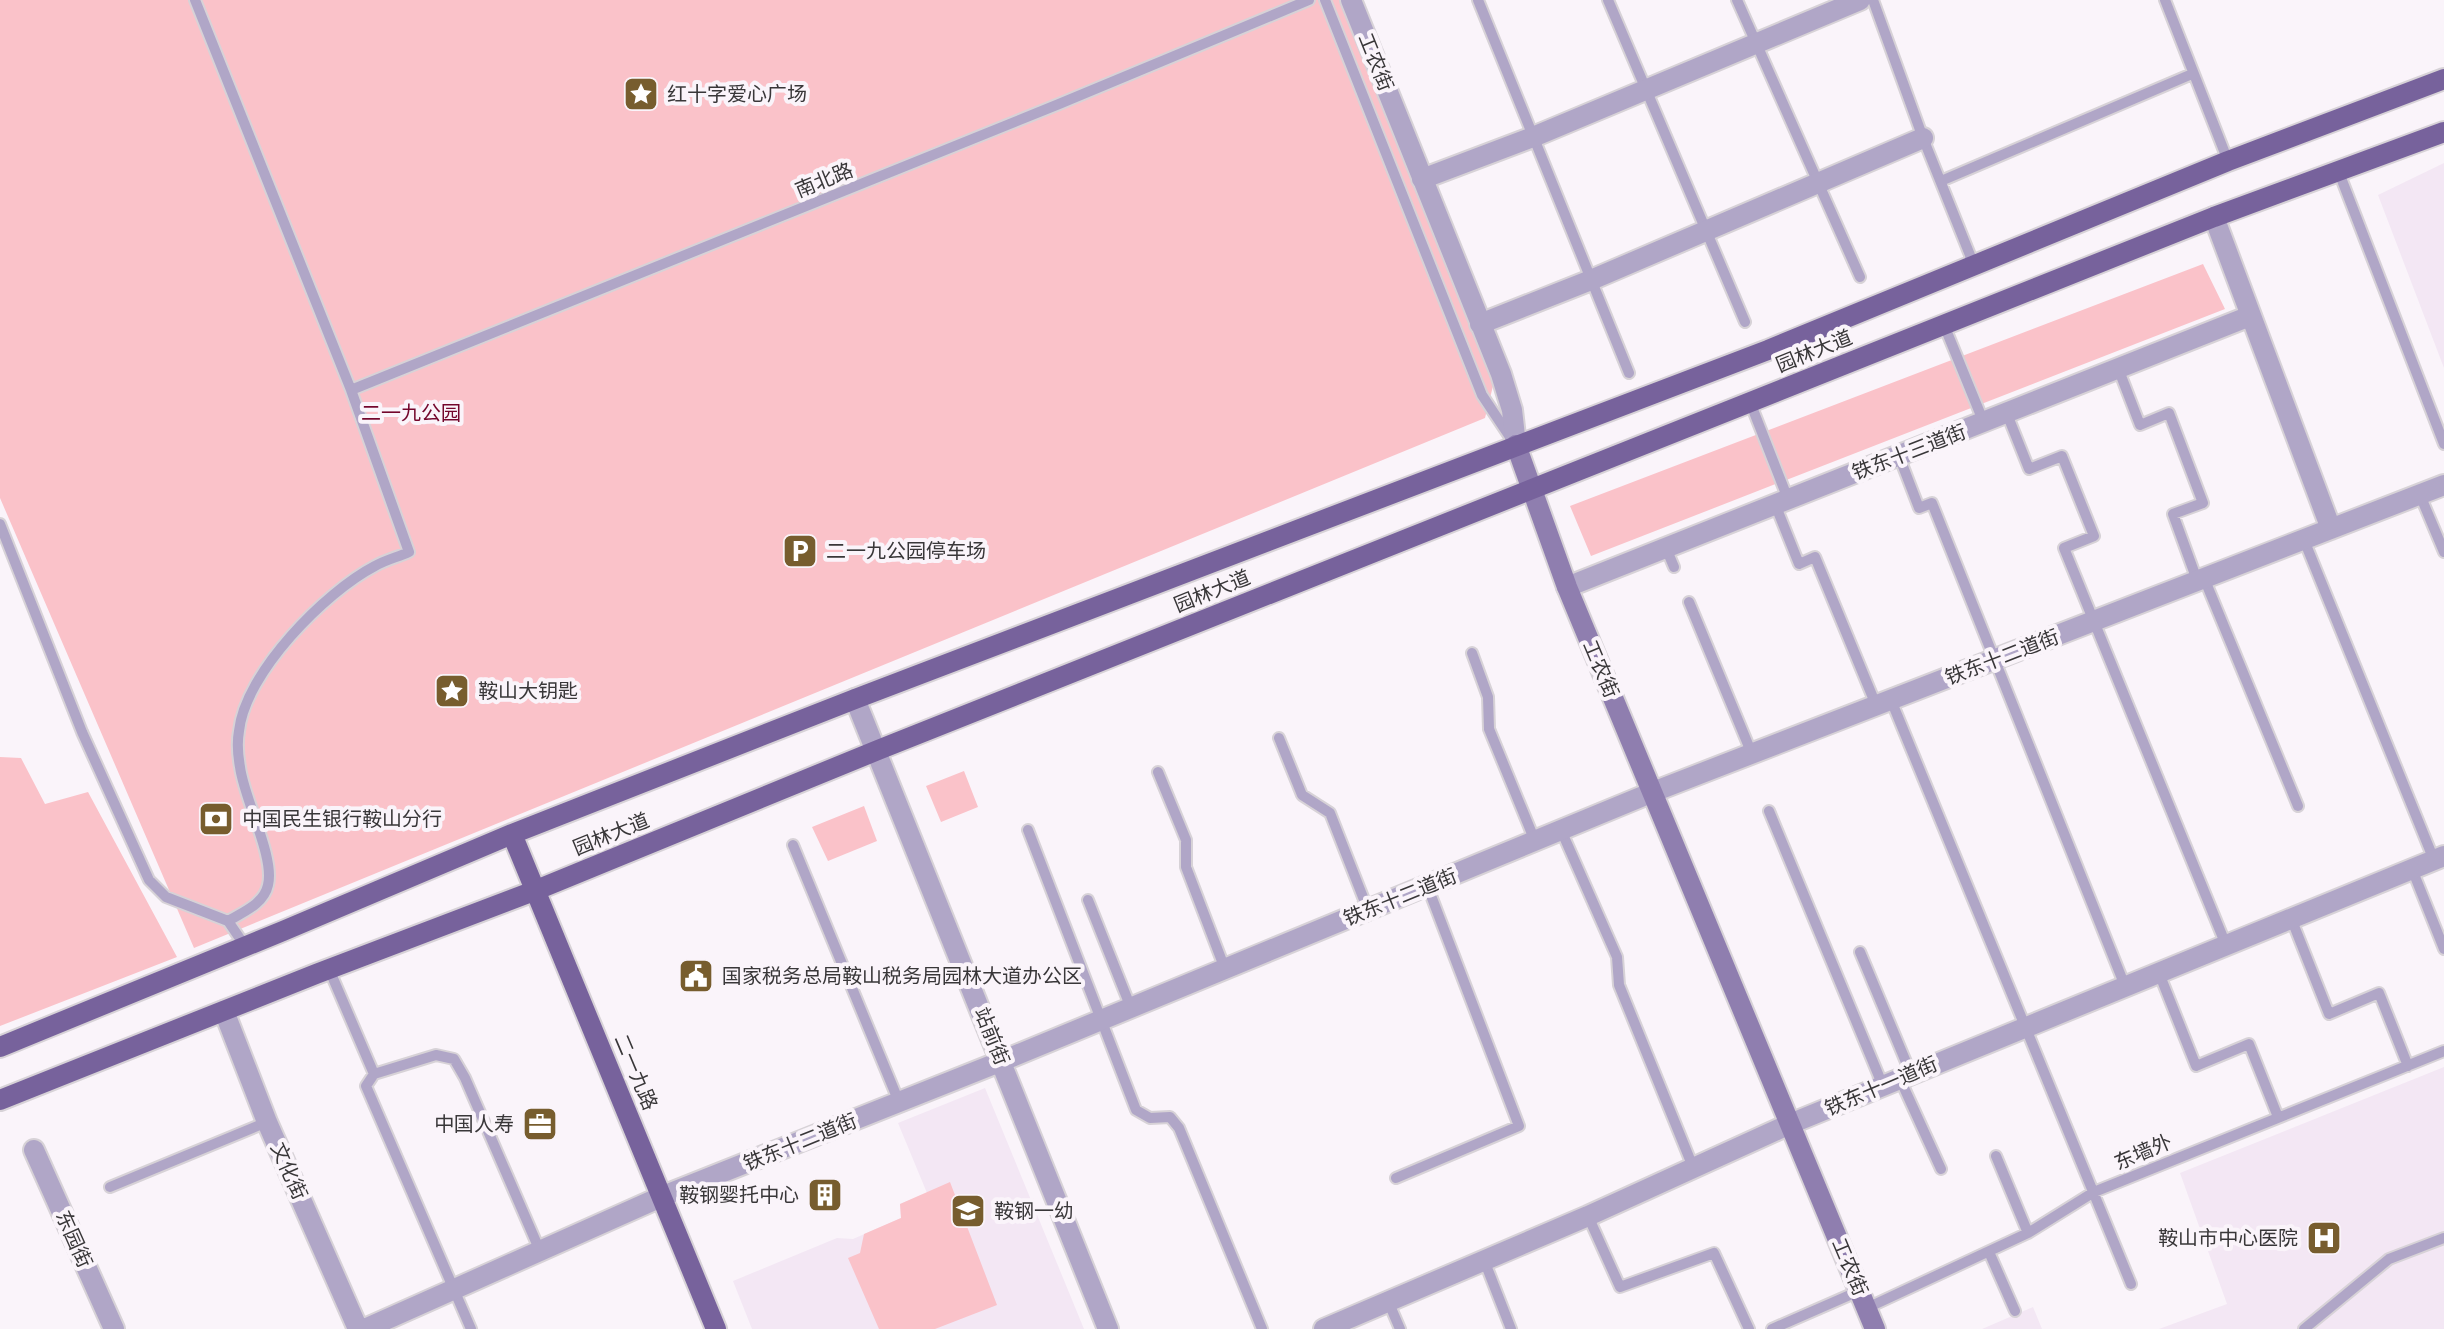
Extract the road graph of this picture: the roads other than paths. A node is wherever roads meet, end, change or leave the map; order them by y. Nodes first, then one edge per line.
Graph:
1 (195, 0) edge
2 (1309, 0) edge
3 (1325, 0) edge
4 (1351, 0) edge
5 (1478, 0) edge
6 (1608, 0) edge
7 (1737, 0) edge
8 (1860, 0) edge
9 (1873, 0) edge
10 (2165, 0) edge
11 (1756, 45) junction
12 (2192, 74) junction
13 (2444, 79) edge
14 (1644, 90) junction
15 (2444, 132) edge
16 (1533, 137) junction
17 (1923, 138) junction
18 (2228, 161) junction
19 (2338, 170) junction
20 (1422, 179) junction
21 (1941, 181) junction
22 (1817, 182) junction
23 (2214, 217) junction
24 (1706, 231) junction
25 (1971, 266) junction
26 (1860, 277) dead end
27 (1591, 280) junction
28 (2250, 316) junction
29 (1745, 322) dead end
30 (1480, 324) junction
31 (1944, 324) junction
32 (2118, 368) junction
33 (1629, 373) dead end
34 (351, 390) junction
35 (1750, 402) junction
36 (2007, 414) junction
37 (1984, 423) junction
38 (2444, 444) edge
39 (1516, 445) junction
40 (1899, 456) junction
41 (2444, 485) edge
42 (1530, 489) junction
43 (2420, 495) junction
44 (1782, 502) junction
45 (1494, 504) junction
46 (0, 524) edge
47 (2331, 529) junction
48 (2304, 540) junction
49 (2444, 552) edge
50 (2200, 579) junction
51 (1567, 587) junction
52 (1689, 602) dead end
53 (2094, 621) junction
54 (1472, 653) dead end
55 (1995, 659) junction
56 (855, 699) junction
57 (1884, 702) junction
58 (1279, 738) dead end
59 (878, 750) junction
60 (1752, 754) junction
61 (1158, 772) dead end
62 (1653, 792) junction
63 (2298, 806) dead end
64 (1769, 811) dead end
65 (1028, 830) dead end
66 (1561, 830) junction
67 (512, 834) junction
68 (1535, 841) junction
69 (793, 845) dead end
70 (2439, 858) edge
71 (2412, 869) junction
72 (1427, 885) junction
73 (534, 891) junction
74 (1088, 900) dead end
75 (1368, 910) junction
76 (2291, 918) junction
77 (228, 921) junction
78 (2226, 945) junction
79 (245, 946) junction
80 (2444, 949) edge
81 (1860, 952) dead end
82 (329, 969) junction
83 (1225, 969) junction
84 (2159, 973) junction
85 (2125, 986) junction
86 (1131, 1008) junction
87 (224, 1011) junction
88 (1100, 1021) junction
89 (2027, 1025) junction
90 (0, 1047) edge
91 (2444, 1051) edge
92 (1002, 1061) junction
93 (2408, 1066) junction
94 (374, 1074) junction
95 (1898, 1079) junction
96 (0, 1100) edge
97 (899, 1102) junction
98 (2278, 1117) junction
99 (267, 1122) junction
100 (1790, 1124) junction
101 (34, 1150) dead end
102 (1996, 1156) dead end
103 (1693, 1167) junction
104 (1941, 1169) dead end
105 (1396, 1178) dead end
106 (110, 1187) dead end
107 (2094, 1192) junction
108 (663, 1196) junction
109 (1588, 1216) junction
110 (2028, 1233) junction
111 (2444, 1238) edge
112 (540, 1251) junction
113 (1989, 1252) junction
114 (1483, 1259) junction
115 (2131, 1284) dead end
116 (453, 1290) junction
117 (1863, 1299) junction
118 (1388, 1301) junction
119 (2015, 1311) dead end
120 (114, 1329) edge
121 (358, 1329) edge
122 (365, 1329) edge
123 (471, 1329) edge
124 (716, 1329) edge
125 (1108, 1329) edge
126 (1262, 1329) edge
127 (1324, 1329) edge
128 (1400, 1329) edge
129 (1511, 1329) edge
130 (1749, 1329) edge
131 (1772, 1329) edge
132 (1875, 1329) edge
133 (2304, 1329) edge

1 - 34 lane
2 - 34 lane, 南北路
3 - 39 lane
4 - 20 street, 工农街
5 - 16 lane
6 - 14 lane
7 - 11 lane
8 - 11 street
9 - 17 lane
10 - 12 lane
11 - 14 street
11 - 22 lane
12 - 18 lane
12 - 21 lane
13 - 18 main road
14 - 16 street
14 - 24 lane
15 - 19 main road, 园林大道
16 - 20 street
16 - 27 lane
17 - 21 lane
17 - 22 street
18 - 25 main road
19 - 23 main road, 园林大道
19 - 38 lane
20 - 30 street, 工农街
21 - 25 lane
22 - 24 street
22 - 26 lane
23 - 28 street
23 - 31 main road, 园林大道
24 - 27 street
24 - 29 lane
25 - 39 main road
27 - 30 street
27 - 33 lane
28 - 32 street, 铁东十三道街
28 - 47 street
30 - 39 street, 工农街
31 - 35 main road, 园林大道
31 - 37 lane
32 - 36 street, 铁东十三道街
32 - 50 lane
34 - 77 lane
35 - 42 main road, 园林大道
35 - 44 lane
36 - 37 street, 铁东十三道街
36 - 53 lane
37 - 40 street, 铁东十三道街
39 - 42 street, 工农街
39 - 45 street
39 - 56 main road
40 - 44 street, 铁东十三道街
40 - 55 lane
41 - 43 street, 铁东十二道街
42 - 45 main road, 园林大道
42 - 51 street, 工农街
43 - 47 street, 铁东十二道街
43 - 49 lane
44 - 51 street, 铁东十三道街
44 - 57 lane
45 - 59 main road, 园林大道
46 - 77 lane
47 - 48 street, 铁东十二道街
48 - 50 street, 铁东十二道街
48 - 70 lane
50 - 53 street, 铁东十二道街
50 - 63 lane
51 - 62 street, 工农街
52 - 60 lane
53 - 55 street, 铁东十二道街
53 - 78 lane
54 - 68 lane
55 - 57 street, 铁东十二道街
55 - 85 lane
56 - 59 street, 站前街
56 - 67 main road
57 - 60 street, 铁东十二道街
57 - 89 lane
58 - 75 lane
59 - 73 main road, 园林大道
59 - 92 street, 站前街
60 - 62 street, 铁东十二道街
61 - 83 lane
62 - 66 street, 铁东十二道街
62 - 100 street, 工农街
64 - 95 lane
65 - 88 lane
66 - 68 street, 铁东十二道街
66 - 103 lane
67 - 73 main road, 二一九路
67 - 79 main road
68 - 72 street, 铁东十二道街
69 - 97 lane
70 - 71 street, 铁东十一道街
71 - 76 street, 铁东十一道街
71 - 80 lane
72 - 75 street, 铁东十二道街
72 - 105 lane
73 - 82 main road, 园林大道
73 - 108 main road, 二一九路
74 - 86 lane
75 - 83 street, 铁东十二道街
76 - 78 street, 铁东十一道街
76 - 93 lane
77 - 79 lane
78 - 84 street, 铁东十一道街
79 - 90 main road
81 - 95 lane
82 - 87 main road, 园林大道
82 - 94 lane
83 - 86 street, 铁东十二道街
84 - 85 street, 铁东十一道街
84 - 98 lane
85 - 89 street, 铁东十一道街
86 - 88 street, 铁东十二道街
87 - 96 main road, 园林大道
87 - 99 street, 文化街
88 - 92 street, 铁东十二道街
88 - 126 lane
89 - 95 street, 铁东十一道街
89 - 107 lane
91 - 93 lane, 东墙外
92 - 97 street, 铁东十二道街
92 - 125 street, 站前街
93 - 98 lane, 东墙外
94 - 112 lane
94 - 116 lane
95 - 100 street, 铁东十一道街
95 - 104 lane
97 - 108 street, 铁东十二道街
98 - 107 lane, 东墙外
99 - 106 lane
99 - 121 street, 文化街
100 - 103 street, 铁东十一道街
100 - 117 street, 工农街
101 - 120 street, 东园街
102 - 110 lane
103 - 109 street, 铁东十一道街
107 - 110 lane, 东墙外
107 - 115 lane
108 - 112 street, 铁东十二道街
108 - 124 main road, 二一九路
109 - 114 street, 铁东十一道街
109 - 130 lane
110 - 113 lane, 东墙外
111 - 133 lane
112 - 116 street, 铁东十二道街
113 - 117 lane, 东墙外
113 - 119 lane
114 - 118 street, 铁东十一道街
114 - 129 lane
116 - 122 street, 铁东十二道街
116 - 123 lane
117 - 131 lane, 东墙外
117 - 132 street, 工农街
118 - 127 street, 铁东十一道街
118 - 128 lane

